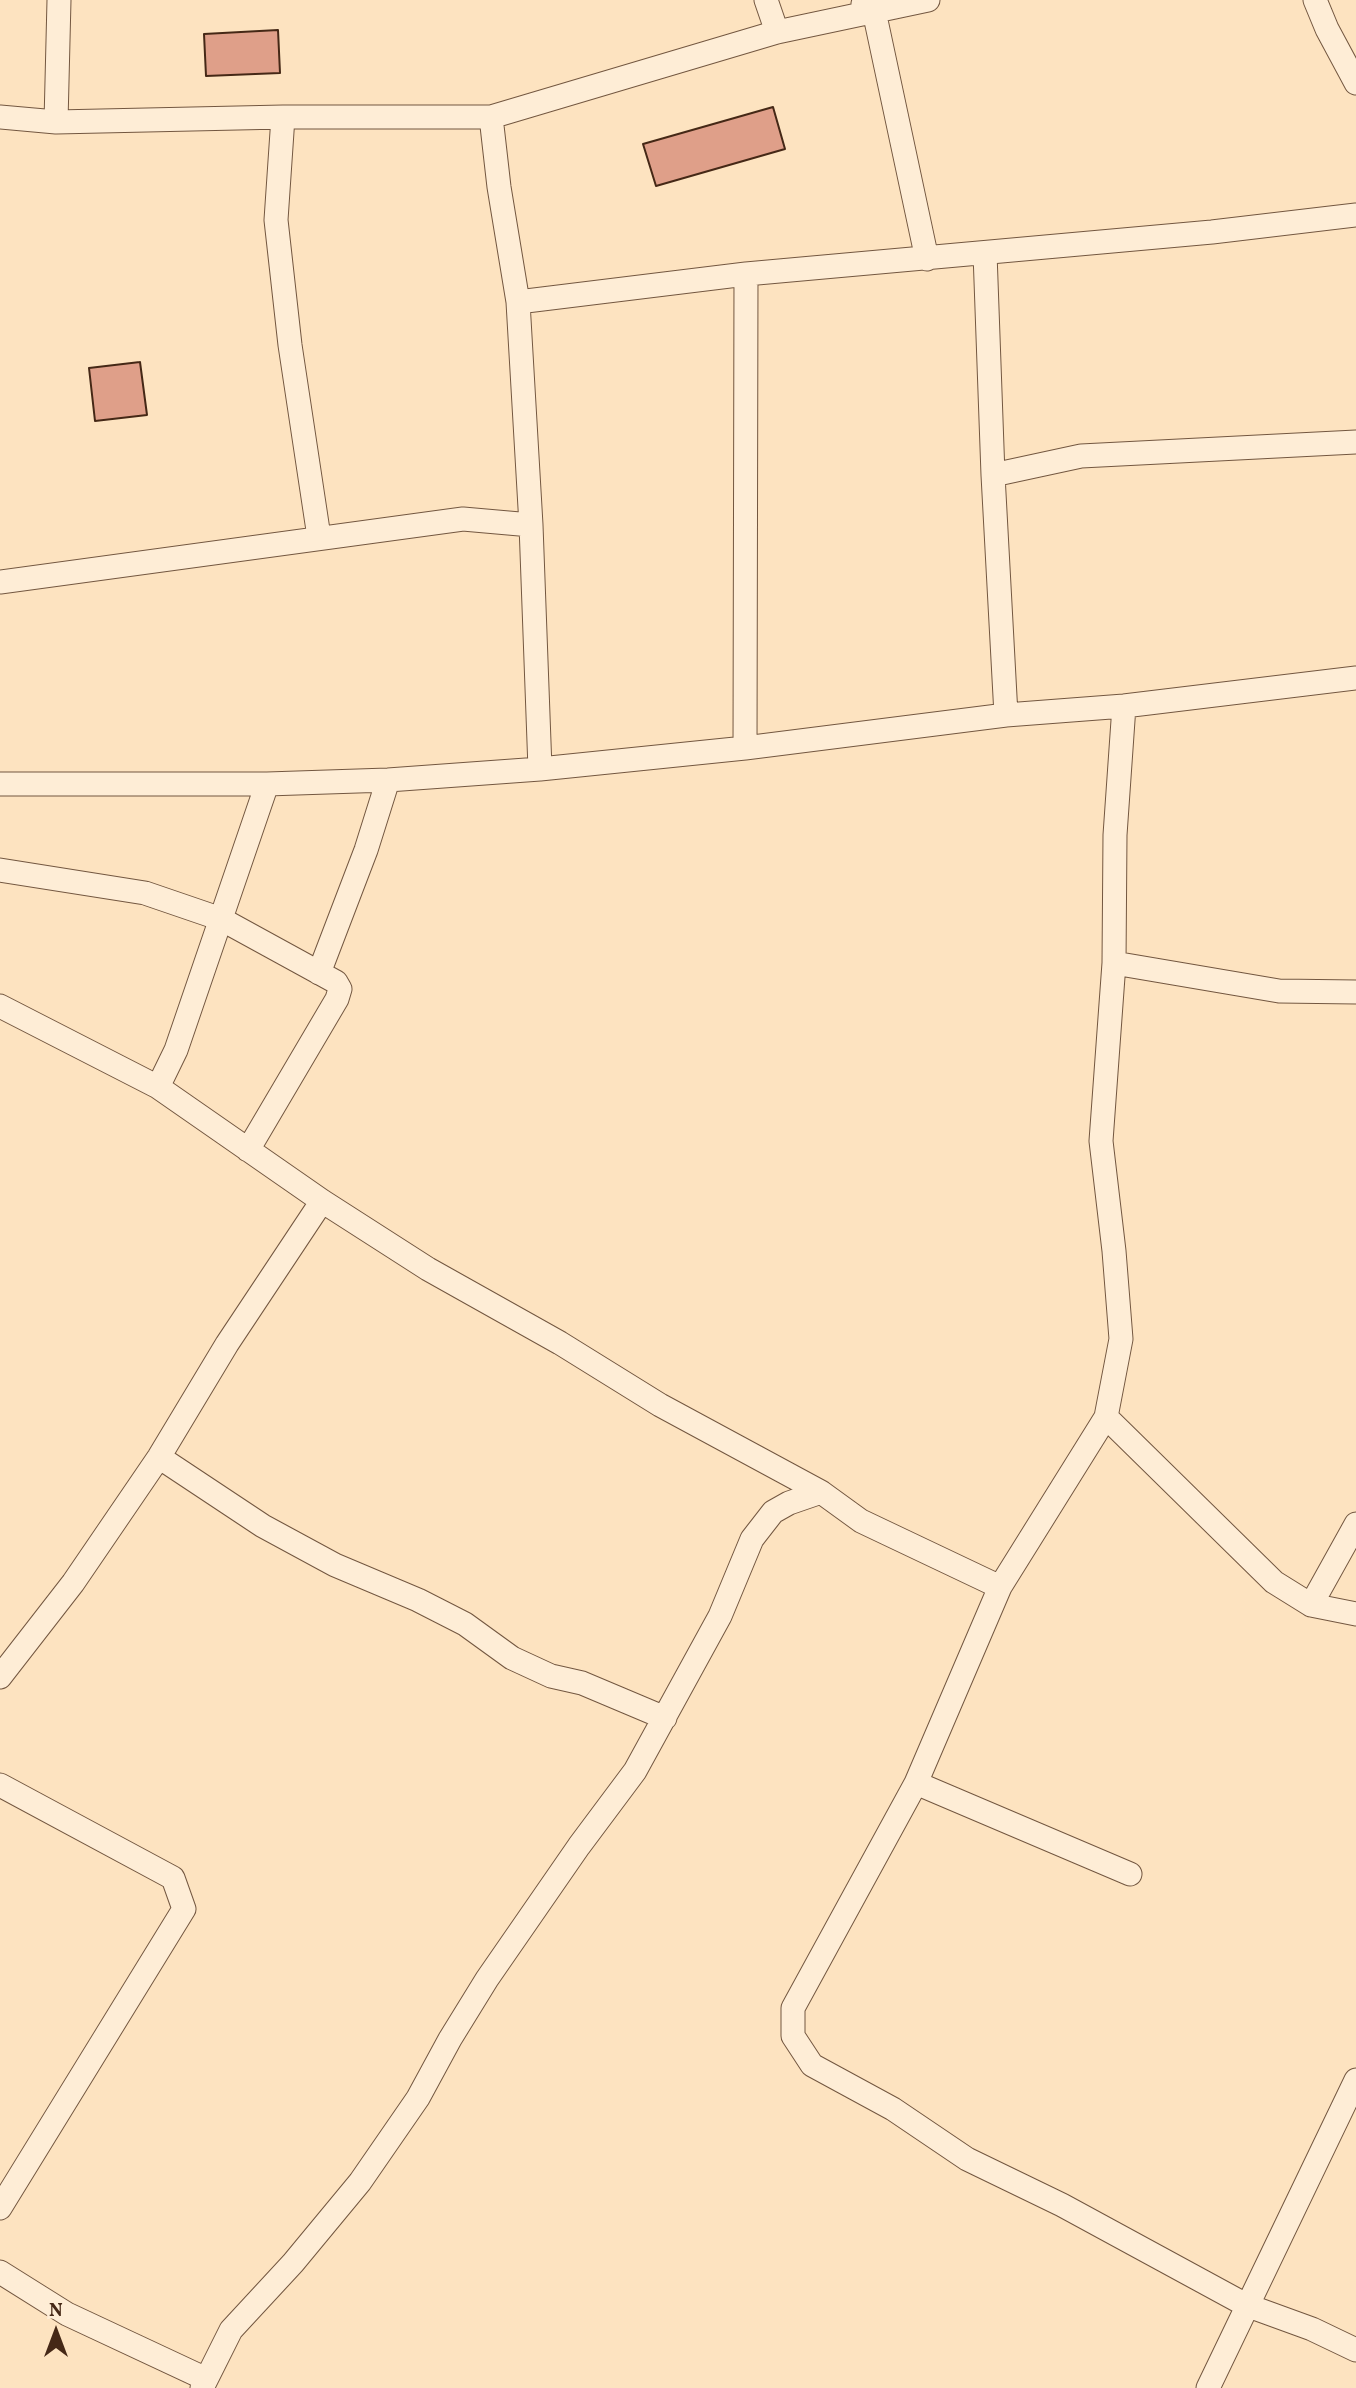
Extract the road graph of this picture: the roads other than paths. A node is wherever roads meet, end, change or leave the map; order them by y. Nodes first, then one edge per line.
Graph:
1 (59, 0) edge
2 (766, 0) edge
3 (928, 0) edge
4 (1315, 0) edge
5 (865, 6) edge
6 (777, 32) junction
7 (1356, 83) edge
8 (0, 117) edge
9 (283, 117) junction
10 (491, 117) junction
11 (56, 122) junction
12 (1356, 215) edge
13 (985, 253) junction
14 (927, 259) junction
15 (746, 274) junction
16 (517, 302) junction
17 (1356, 442) edge
18 (993, 475) junction
19 (531, 525) junction
20 (319, 537) junction
21 (0, 582) edge
22 (1356, 678) edge
23 (1124, 706) junction
24 (1006, 715) junction
25 (745, 748) junction
26 (540, 769) junction
27 (388, 780) junction
28 (0, 784) edge
29 (267, 784) junction
30 (0, 870) edge
31 (222, 919) junction
32 (1114, 962) junction
33 (319, 973) junction
34 (1356, 992) edge
35 (0, 1006) edge
36 (158, 1087) junction
37 (248, 1150) junction
38 (322, 1201) junction
39 (1106, 1417) junction
40 (159, 1457) junction
41 (821, 1492) junction
42 (1356, 1524) edge
43 (1000, 1587) junction
44 (1311, 1605) junction
45 (1356, 1614) edge
46 (0, 1676) edge
47 (665, 1718) junction
48 (916, 1783) junction
49 (0, 1785) edge
50 (1130, 1874) dead end
51 (1354, 2091) edge
52 (0, 2208) edge
53 (0, 2272) edge
54 (1246, 2305) junction
55 (1356, 2350) edge
56 (204, 2383) edge
57 (1208, 2388) edge

1 - 11 street
2 - 6 street
3 - 5 street
4 - 7 street
5 - 6 street
5 - 14 street
6 - 10 street
8 - 11 street
9 - 10 street
9 - 11 street
9 - 20 street
10 - 16 street
12 - 13 street
13 - 14 street
13 - 18 street
14 - 15 street
15 - 16 street
15 - 25 street
16 - 19 street
17 - 18 street
18 - 24 street
19 - 20 street
19 - 26 street
20 - 21 street
22 - 23 street
23 - 24 street
23 - 32 street
24 - 25 street
25 - 26 street
26 - 27 street
27 - 29 street
27 - 33 street
28 - 29 street
29 - 31 street
30 - 31 street
31 - 33 street
31 - 36 street
32 - 34 street
32 - 39 street
33 - 37 street
35 - 36 street
36 - 37 street
37 - 38 street
38 - 40 street
38 - 41 street
39 - 43 street
39 - 44 street
40 - 46 street
40 - 47 street
41 - 43 street
41 - 47 street
42 - 44 street
43 - 48 street
44 - 45 street
47 - 56 street
48 - 50 street
48 - 54 street
49 - 52 street
51 - 54 street
53 - 56 street
54 - 55 street
54 - 57 street

